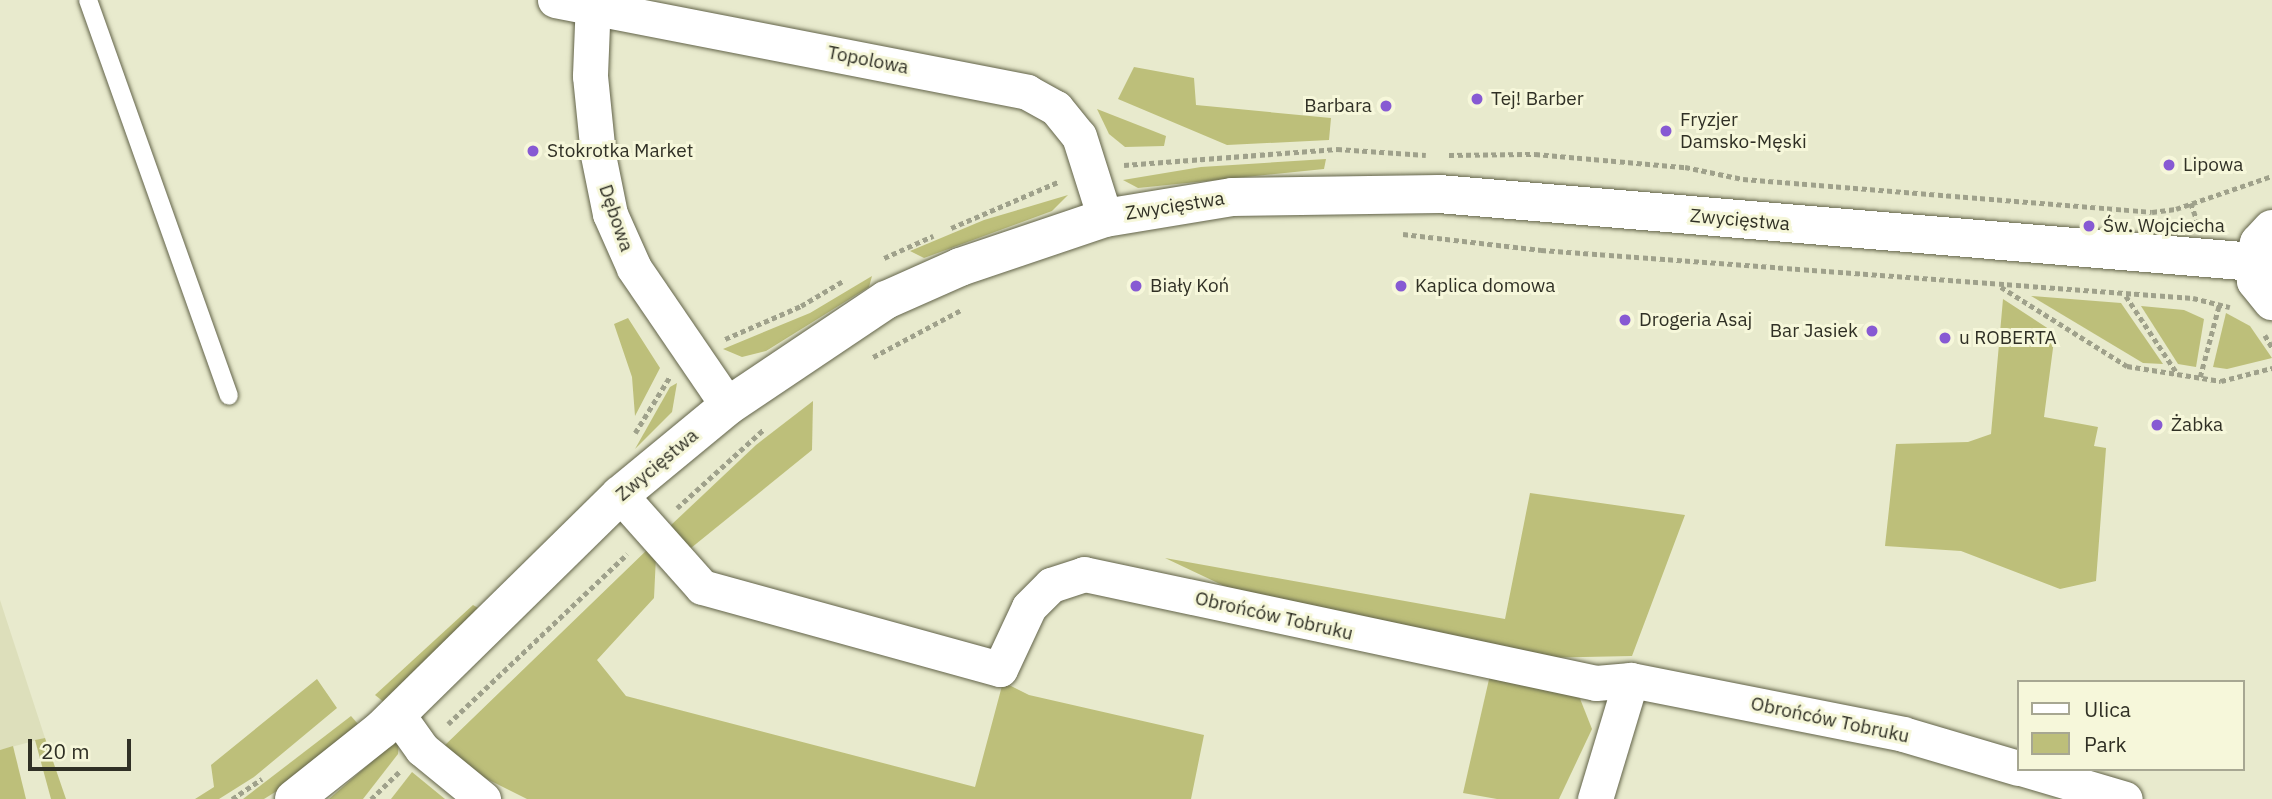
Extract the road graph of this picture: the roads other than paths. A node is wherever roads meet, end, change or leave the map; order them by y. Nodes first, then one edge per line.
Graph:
1 (88, 0) edge
2 (555, 0) edge
3 (592, 4) edge
4 (1105, 218) junction
5 (2272, 229) edge
6 (2253, 262) junction
7 (2256, 312) edge
8 (229, 396) dead end
9 (728, 406) junction
10 (620, 495) junction
11 (1631, 680) junction
12 (397, 714) junction
13 (2016, 767) edge
14 (2031, 771) edge
15 (294, 799) edge
16 (483, 799) edge
17 (1595, 799) edge
18 (2125, 799) edge

1 - 8 lane
2 - 3 street, Topolowa
3 - 4 street, Topolowa
3 - 9 street, Dębowa
4 - 6 main road, Zwycięstwa
4 - 9 main road, Zwycięstwa
5 - 6 main road
6 - 7 main road
9 - 10 main road, Zwycięstwa
10 - 11 street, Obrońców Tobruku
10 - 12 main road, Zwycięstwa
11 - 13 street, Obrońców Tobruku
11 - 17 street
12 - 15 main road, Zwycięstwa
12 - 16 street
14 - 18 street

